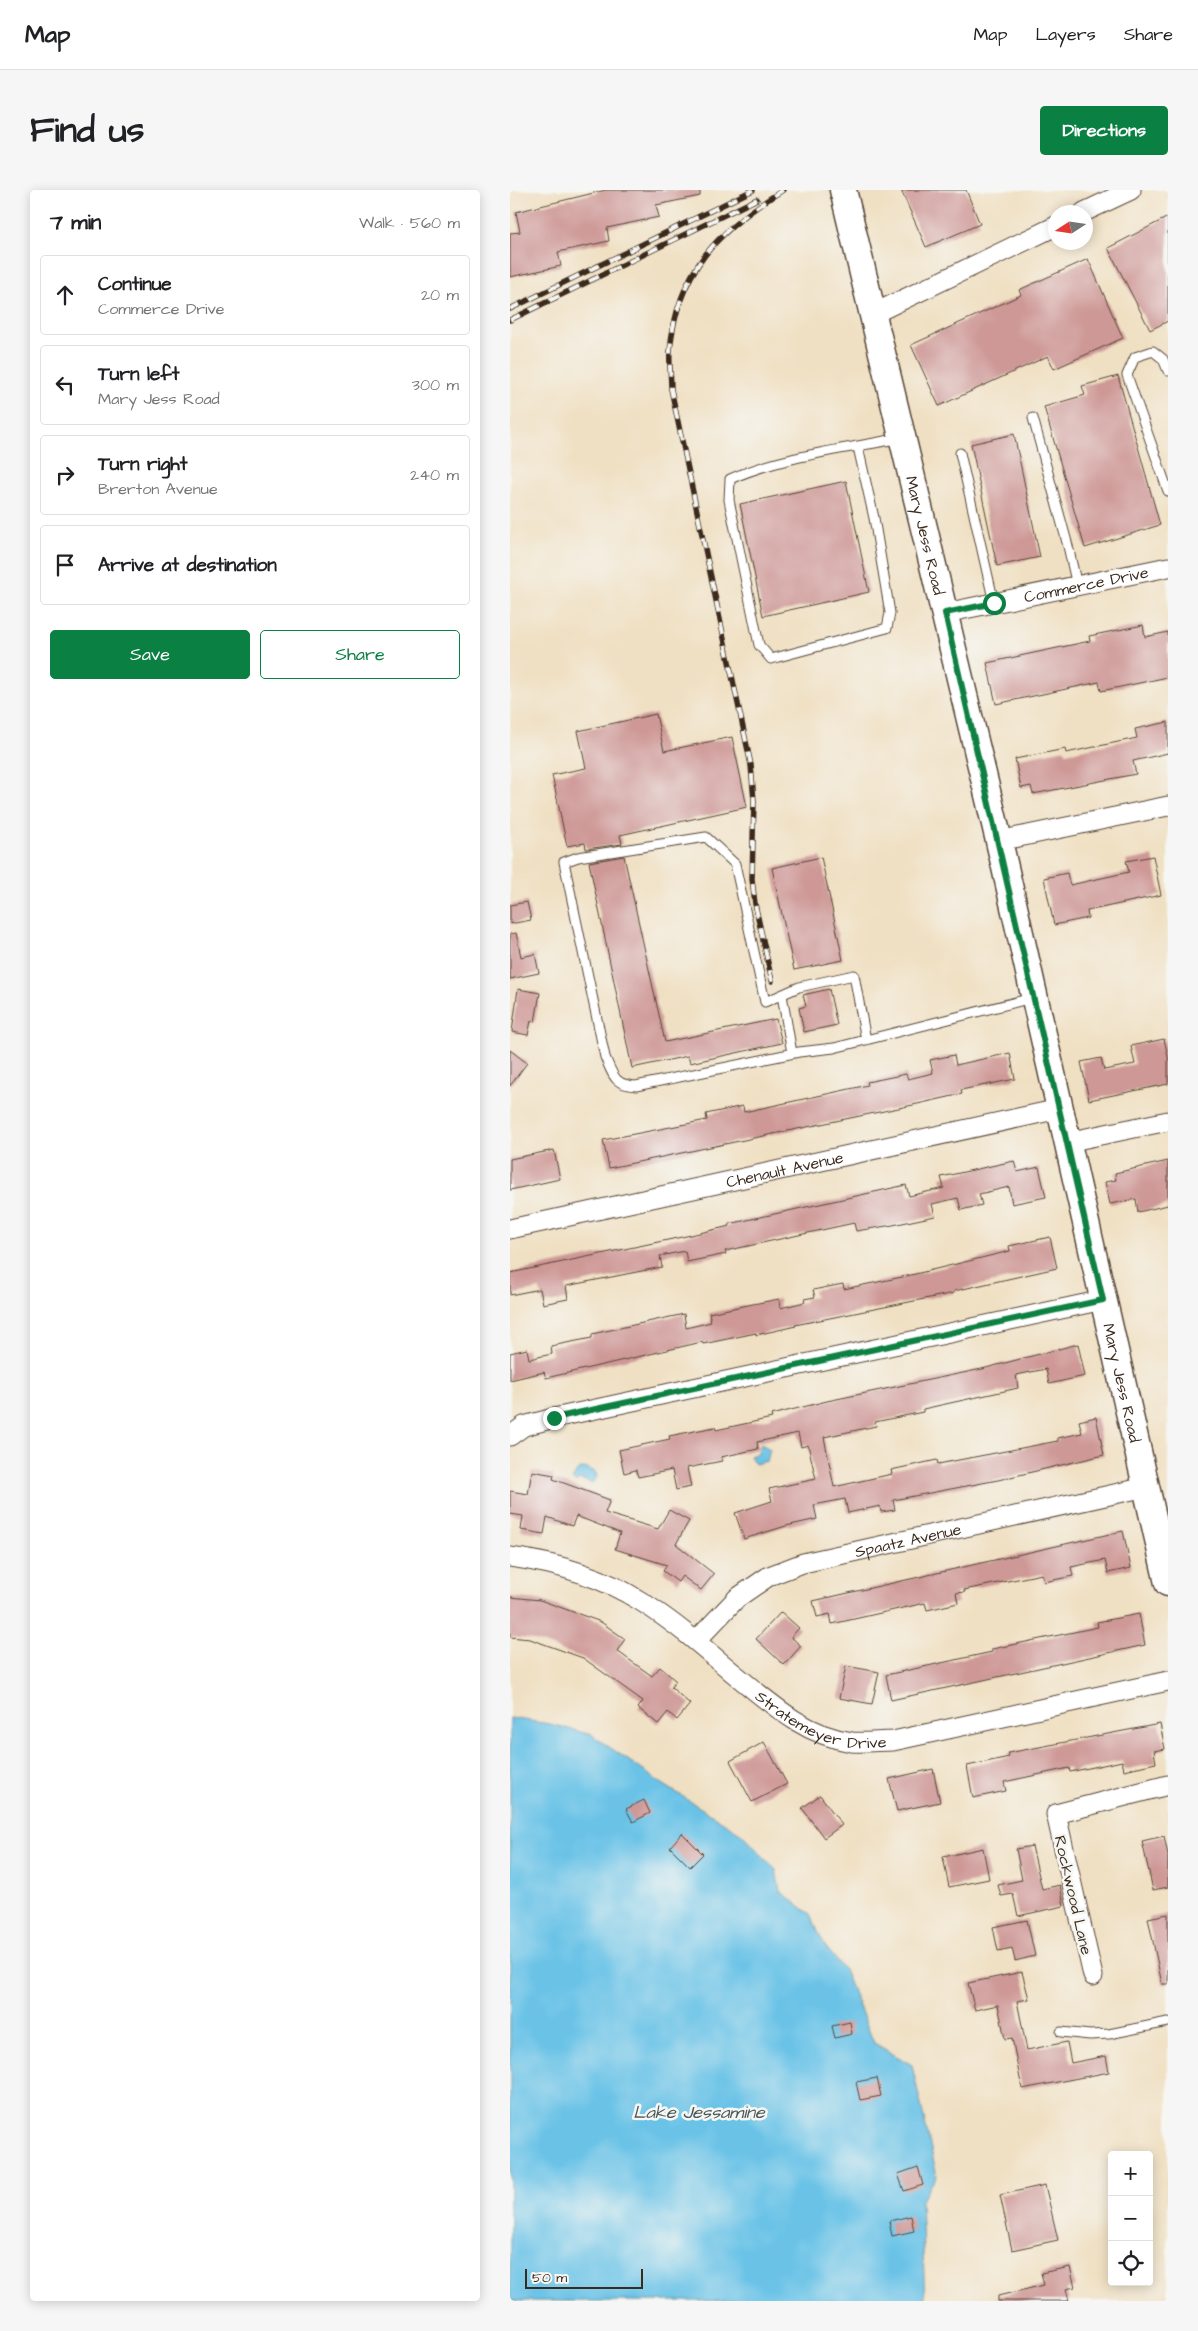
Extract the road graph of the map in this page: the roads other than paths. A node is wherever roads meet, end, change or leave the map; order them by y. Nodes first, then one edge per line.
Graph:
1 (844, 190) edge
2 (1131, 190) edge
3 (1093, 208) edge
4 (1048, 230) edge
5 (874, 313) junction
6 (1168, 371) edge
7 (1033, 418) dead end
8 (904, 438) junction
9 (858, 447) junction
10 (960, 453) dead end
11 (1168, 491) edge
12 (1168, 567) edge
13 (1076, 586) junction
14 (994, 603) junction
15 (945, 613) junction
16 (1168, 806) edge
17 (999, 841) junction
18 (782, 995) junction
19 (1034, 997) junction
20 (866, 1040) junction
21 (792, 1053) junction
22 (1060, 1110) junction
23 (1168, 1121) edge
24 (1067, 1142) junction
25 (510, 1228) edge
26 (1103, 1300) junction
27 (510, 1436) edge
28 (1146, 1487) junction
29 (510, 1556) edge
30 (1168, 1583) edge
31 (696, 1641) junction
32 (1168, 1681) edge
33 (1168, 1786) edge
34 (1093, 1976) dead end
35 (1168, 2022) edge
36 (1061, 2032) dead end

1 - 5 street, Mary Jess Road
2 - 3 street
4 - 5 street
5 - 8 street, Mary Jess Road
6 - 11 lane
7 - 13 lane
8 - 9 lane
8 - 15 street, Mary Jess Road
9 - 9 lane
10 - 14 lane
12 - 13 street, Commerce Drive
13 - 14 street, Commerce Drive
14 - 15 street, Commerce Drive
15 - 17 street, Mary Jess Road
16 - 17 street
17 - 19 street, Mary Jess Road
18 - 20 lane
18 - 21 lane
18 - 21 lane
19 - 20 lane
19 - 22 street, Mary Jess Road
20 - 21 lane
22 - 24 street, Mary Jess Road
22 - 25 street, Chenault Avenue
23 - 24 street
24 - 26 street, Mary Jess Road
26 - 27 street
26 - 28 street, Mary Jess Road
28 - 30 street, Mary Jess Road
28 - 31 street, Spaatz Avenue
29 - 31 street, Stratemeyer Drive
31 - 32 street, Stratemeyer Drive
33 - 34 street, Rockwood Lane
35 - 36 lane

